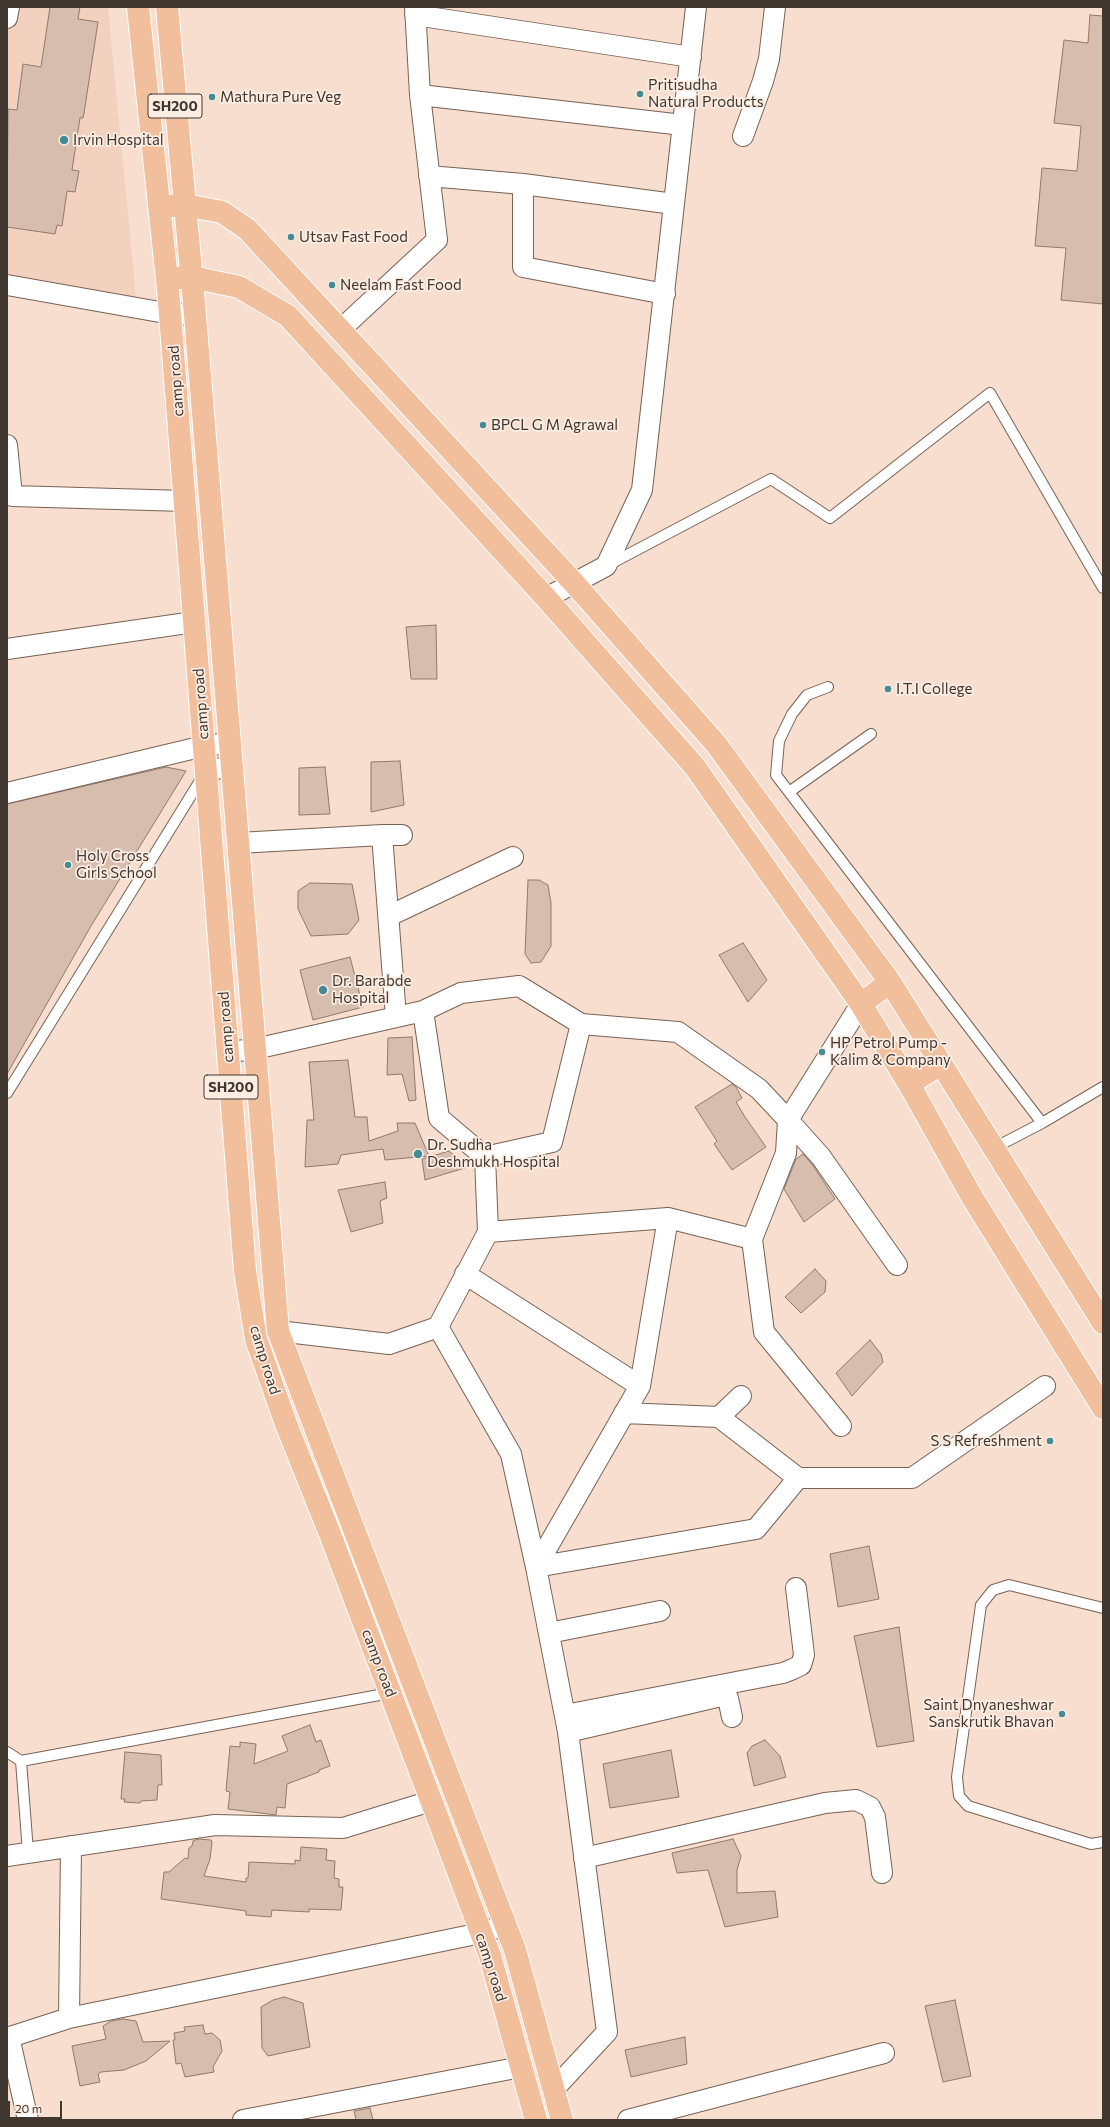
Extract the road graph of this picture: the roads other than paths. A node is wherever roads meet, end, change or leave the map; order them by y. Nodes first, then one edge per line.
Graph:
1 (9, 7) edge
2 (138, 7) edge
3 (167, 7) edge
4 (696, 7) edge
5 (775, 7) edge
6 (415, 11) edge
7 (7, 18) edge
8 (691, 58) junction
9 (420, 95) junction
10 (683, 125) junction
11 (743, 136) dead end
12 (429, 176) junction
13 (523, 184) junction
14 (674, 204) junction
15 (185, 205) junction
16 (160, 206) junction
17 (188, 239) junction
18 (163, 240) junction
19 (192, 277) junction
20 (167, 278) junction
21 (7, 285) edge
22 (665, 294) junction
23 (171, 314) junction
24 (195, 315) junction
25 (340, 330) junction
26 (202, 404) junction
27 (178, 406) junction
28 (7, 445) edge
29 (185, 501) junction
30 (606, 566) junction
31 (574, 583) junction
32 (1103, 588) edge
33 (546, 598) junction
34 (194, 622) junction
35 (7, 649) edge
36 (828, 687) dead end
37 (870, 734) dead end
38 (229, 743) junction
39 (204, 746) junction
40 (231, 766) junction
41 (206, 771) junction
42 (789, 792) junction
43 (7, 793) edge
44 (238, 843) junction
45 (513, 857) dead end
46 (389, 916) junction
47 (890, 982) junction
48 (861, 1004) junction
49 (423, 1011) junction
50 (396, 1017) junction
51 (581, 1024) junction
52 (255, 1050) junction
53 (228, 1052) junction
54 (941, 1064) junction
55 (909, 1084) junction
56 (1103, 1086) edge
57 (7, 1093) edge
58 (788, 1120) junction
59 (1042, 1123) junction
60 (994, 1148) junction
61 (485, 1157) junction
62 (668, 1218) junction
63 (488, 1232) junction
64 (752, 1239) junction
65 (897, 1265) dead end
66 (466, 1274) junction
67 (1103, 1323) edge
68 (438, 1327) junction
69 (278, 1331) junction
70 (640, 1386) junction
71 (1045, 1386) dead end
72 (741, 1396) dead end
73 (1103, 1408) edge
74 (624, 1413) junction
75 (718, 1417) junction
76 (841, 1426) dead end
77 (798, 1478) junction
78 (536, 1568) junction
79 (796, 1588) dead end
80 (1103, 1608) edge
81 (660, 1611) dead end
82 (549, 1633) junction
83 (414, 1685) junction
84 (390, 1693) junction
85 (732, 1717) dead end
86 (566, 1724) junction
87 (7, 1752) edge
88 (21, 1761) junction
89 (431, 1801) junction
90 (1103, 1842) edge
91 (71, 1846) junction
92 (28, 1852) junction
93 (7, 1856) edge
94 (584, 1858) junction
95 (882, 1873) dead end
96 (505, 1925) junction
97 (481, 1933) junction
98 (69, 2018) junction
99 (8, 2038) edge
100 (884, 2053) dead end
101 (521, 2067) junction
102 (554, 2089) junction
103 (679, 2113) edge
104 (28, 2120) edge
105 (243, 2120) edge
106 (536, 2120) edge
107 (562, 2120) edge
108 (628, 2120) edge

1 - 7 street
2 - 16 main road, camp road / SH200
3 - 15 main road, SH200
4 - 8 street
5 - 11 street
6 - 8 street
6 - 9 street
8 - 10 street
9 - 10 street
9 - 12 street
10 - 14 street
12 - 13 street
12 - 25 street
13 - 14 street
13 - 22 street
14 - 22 street
15 - 16 main road
15 - 17 main road, camp road / SH200
15 - 25 main road
16 - 18 main road, camp road / SH200
17 - 18 main road
17 - 19 main road, camp road / SH200
18 - 20 main road, camp road / SH200
19 - 20 main road
19 - 24 main road, camp road / SH200
19 - 33 main road
20 - 23 main road, camp road / SH200
21 - 23 street
22 - 30 street
23 - 24 street
23 - 27 main road, camp road / SH200
24 - 26 main road, camp road / SH200
25 - 31 main road
26 - 27 main road
26 - 38 main road, camp road / SH200
27 - 29 main road, camp road / SH200
28 - 29 street
29 - 34 main road, camp road / SH200
30 - 31 street
30 - 32 lane
31 - 33 street
31 - 47 main road
33 - 48 main road
34 - 35 street
34 - 39 main road, camp road / SH200
36 - 42 lane
37 - 42 lane
38 - 39 street
38 - 40 main road, camp road / SH200
39 - 41 main road, camp road / SH200
39 - 43 street
40 - 41 street
40 - 44 main road, camp road / SH200
41 - 53 main road, camp road / SH200
41 - 57 lane
42 - 59 lane
44 - 46 street
44 - 52 main road, camp road / SH200
45 - 46 street
46 - 50 street
47 - 48 main road
47 - 54 main road
48 - 55 main road
48 - 58 street
49 - 50 street
49 - 51 street
49 - 61 street
50 - 52 street
51 - 58 street
51 - 61 street
52 - 53 street
52 - 69 main road, camp road / SH200
53 - 84 main road, camp road / SH200
54 - 55 main road
54 - 60 main road
55 - 73 main road
56 - 59 lane
58 - 64 street
58 - 65 street
59 - 60 lane
60 - 67 main road
61 - 63 street
62 - 63 street
62 - 64 street
62 - 70 street
63 - 66 street
64 - 76 street
66 - 68 street
66 - 70 street
68 - 69 street
68 - 78 street
69 - 83 main road, camp road / SH200
70 - 74 street
71 - 77 street
72 - 75 street
74 - 75 street
74 - 78 street
75 - 77 street
77 - 78 street
78 - 82 street
79 - 86 street
80 - 90 lane
81 - 82 street
82 - 86 street
83 - 84 street
83 - 96 main road, camp road / SH200
84 - 88 lane
84 - 89 main road, camp road / SH200
85 - 86 street
86 - 94 street
87 - 88 lane
88 - 92 lane
89 - 91 street
89 - 97 main road, camp road / SH200
91 - 92 street
91 - 98 street
92 - 93 street
94 - 95 street
94 - 102 street
96 - 97 street
96 - 102 main road, camp road / SH200
97 - 98 street
97 - 101 main road, camp road / SH200
98 - 99 street
99 - 104 street
100 - 103 street
101 - 105 street
101 - 106 main road, camp road / SH200
102 - 107 main road, camp road / SH200
103 - 108 street

